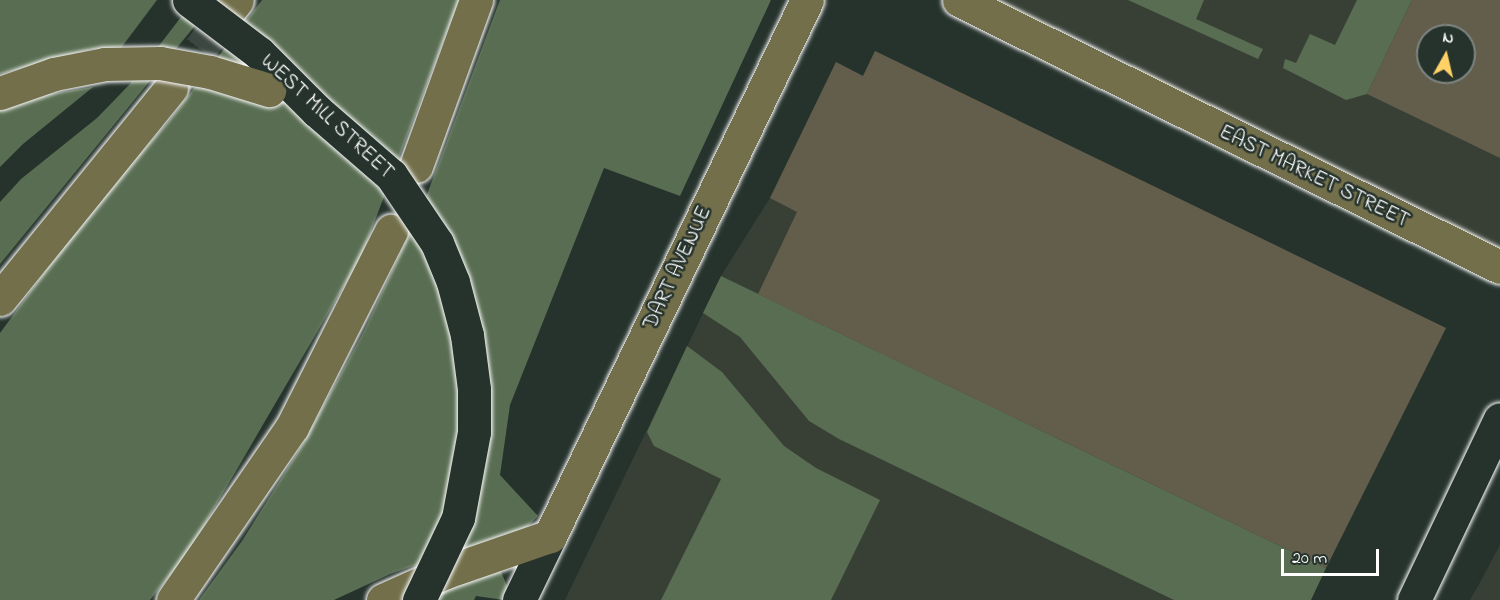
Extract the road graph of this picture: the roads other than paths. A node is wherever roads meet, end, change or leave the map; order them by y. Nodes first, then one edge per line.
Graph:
1 (189, 0) edge
2 (476, 0) edge
3 (807, 0) edge
4 (959, 0) edge
5 (171, 88) tunnel mouth
6 (0, 93) edge
7 (317, 111) junction
8 (416, 166) dead end
9 (391, 231) dead end
10 (1500, 267) edge
11 (0, 299) edge
12 (1500, 419) edge
13 (550, 536) junction
14 (173, 600) edge
15 (383, 600) edge
16 (419, 600) edge
17 (519, 600) edge
18 (1414, 600) edge

1 - 7 street, WEST MILL STREET, bridge
2 - 8 main road
3 - 13 main road, DART AVENUE
4 - 10 main road, EAST MARKET STREET
5 - 11 main road
6 - 7 main road, bridge
7 - 16 street, WEST MILL STREET, bridge
9 - 14 main road
12 - 18 street
13 - 15 main road
13 - 17 street, DART AVENUE

